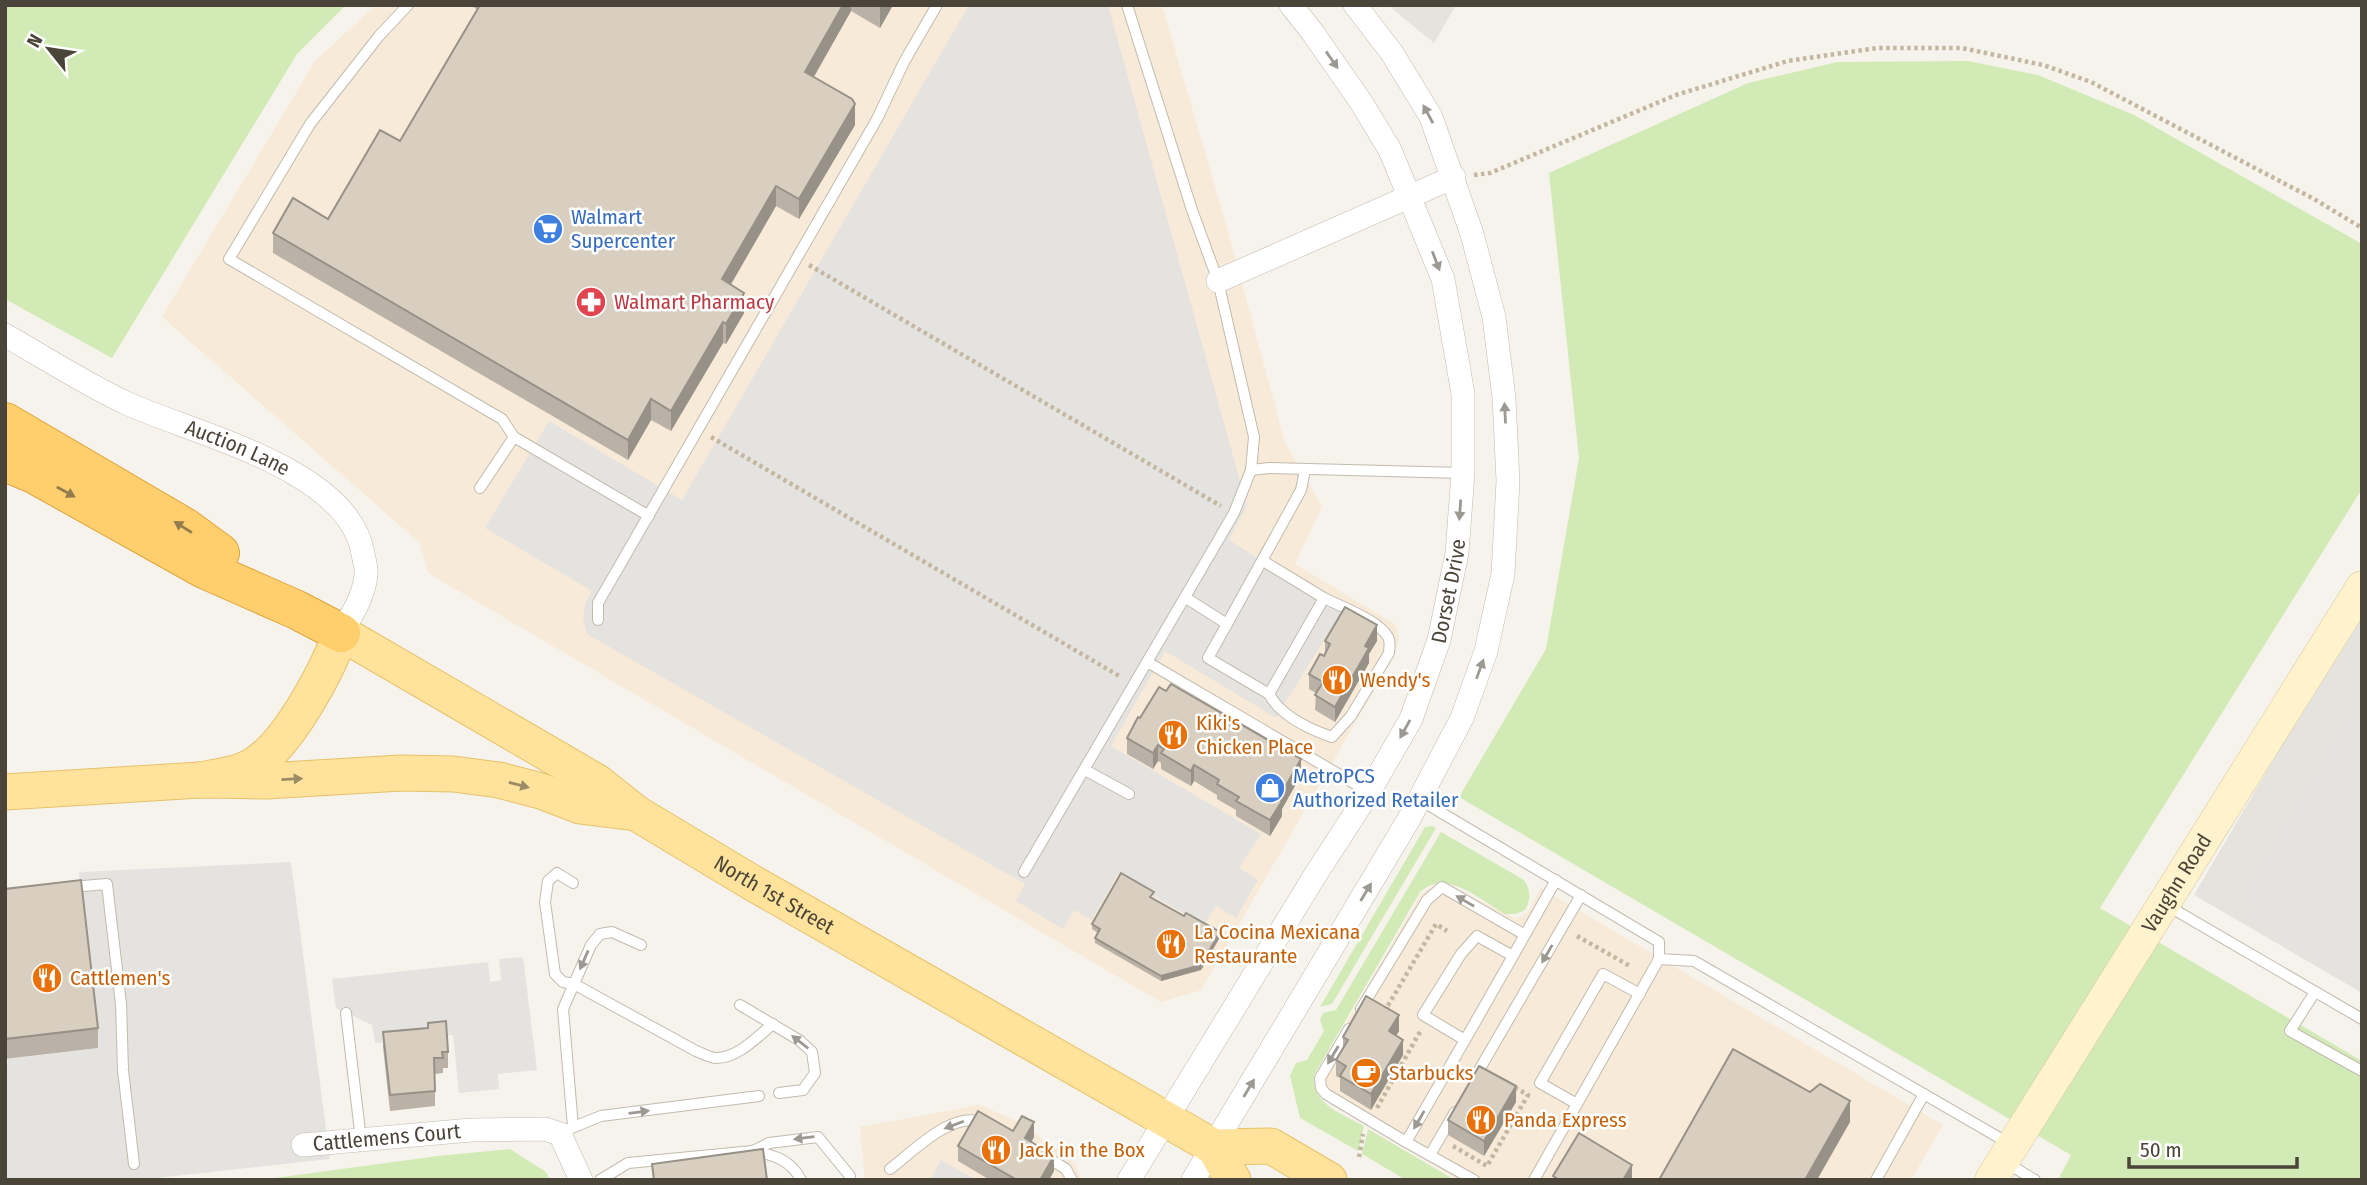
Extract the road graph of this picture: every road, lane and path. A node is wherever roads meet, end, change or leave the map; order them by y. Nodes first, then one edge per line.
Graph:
1 (408, 5) edge
2 (937, 5) edge
3 (1126, 5) edge
4 (1291, 5) edge
5 (1355, 5) edge
6 (1454, 177) junction
7 (1410, 195) junction
8 (2362, 228) edge
9 (796, 258) junction
10 (1218, 281) junction
11 (5, 335) edge
12 (5, 422) edge
13 (699, 430) junction
14 (514, 437) junction
15 (5, 462) edge
16 (1251, 470) junction
17 (1306, 470) junction
18 (1463, 473) junction
19 (480, 488) dead end
20 (1222, 507) dead end
21 (649, 516) junction
22 (1263, 561) junction
23 (2362, 587) edge
24 (1186, 598) junction
25 (1324, 598) junction
26 (298, 610) junction
27 (598, 620) dead end
28 (1227, 624) junction
29 (341, 633) junction
30 (1149, 663) junction
31 (1122, 678) dead end
32 (1269, 694) junction
33 (1085, 770) junction
34 (200, 780) junction
35 (5, 792) edge
36 (1369, 792) junction
37 (1129, 794) dead end
38 (1420, 800) junction
39 (636, 813) junction
40 (1024, 872) dead end
41 (1556, 880) junction
42 (573, 883) dead end
43 (71, 887) edge
44 (1581, 895) junction
45 (2164, 904) junction
46 (1447, 931) dead end
47 (1525, 935) junction
48 (641, 945) dead end
49 (1570, 947) dead end
50 (1513, 956) junction
51 (1659, 959) junction
52 (1630, 966) dead end
53 (574, 984) junction
54 (2315, 992) junction
55 (1640, 994) junction
56 (740, 1005) dead end
57 (346, 1013) dead end
58 (1398, 1015) edge
59 (2362, 1019) edge
60 (1410, 1022) dead end
61 (773, 1024) junction
62 (1465, 1040) junction
63 (2362, 1071) edge
64 (1505, 1083) edge
65 (1467, 1092) edge
66 (779, 1093) dead end
67 (1924, 1094) junction
68 (759, 1096) dead end
69 (1460, 1104) edge
70 (1577, 1104) junction
71 (1166, 1119) junction
72 (1370, 1120) junction
73 (992, 1128) edge
74 (567, 1131) junction
75 (1440, 1138) junction
76 (361, 1140) junction
77 (1406, 1142) junction
78 (303, 1145) dead end
79 (1028, 1147) edge
80 (1214, 1147) junction
81 (754, 1151) junction
82 (1430, 1155) junction
83 (1359, 1157) dead end
84 (2002, 1162) edge
85 (134, 1164) dead end
86 (890, 1169) dead end
87 (582, 1180) edge
88 (600, 1180) edge
89 (801, 1180) edge
90 (850, 1180) edge
91 (1072, 1180) edge
92 (1129, 1180) edge
93 (1194, 1180) edge
94 (1233, 1180) edge
95 (1329, 1180) edge
96 (1474, 1180) edge
97 (1534, 1180) edge
98 (1876, 1180) edge
99 (2035, 1180) edge

1 - 14 lane
2 - 9 lane
3 - 10 lane
4 -> 7 street, Dorset Drive
6 -> 5 street
6 - 7 street
6 - 8 path
38 -> 6 street
7 - 10 street
7 -> 18 street, Dorset Drive
9 - 13 lane
9 - 20 path
10 - 16 lane
11 - 29 street, Auction Lane
26 -> 12 highway
13 - 21 lane
13 - 31 path
14 - 19 lane
14 - 21 lane
15 -> 26 highway
16 - 17 lane
16 - 24 lane
17 - 18 lane
17 - 22 lane
18 -> 36 street, Dorset Drive
21 - 27 lane
22 - 25 lane
22 - 28 lane
23 - 45 street, Vaughn Road
24 - 28 lane
24 - 30 lane
25 - 32 lane
25 - 32 lane
26 - 29 highway
28 - 32 lane
29 - 34 main road
29 - 39 main road, North 1st Street
30 - 33 lane
30 - 36 lane
33 - 37 lane
33 - 40 lane
34 - 35 main road
34 -> 39 main road
36 - 71 street, Dorset Drive
38 - 41 lane
80 -> 38 street
39 - 71 main road, North 1st Street
41 - 44 lane
41 - 47 lane
42 - 53 lane
43 - 85 lane
44 - 51 lane
44 -> 65 lane
45 - 54 lane
45 - 84 street, Vaughn Road
46 - 58 path
47 - 50 lane
47 -> 72 lane
48 -> 53 lane
49 - 52 path
50 - 62 lane
50 - 62 lane
51 - 55 lane
51 - 67 lane
53 - 61 lane
53 - 74 lane
54 - 59 lane
54 - 63 lane
55 - 70 lane
55 - 70 lane
56 - 61 lane
57 - 76 lane
60 - 72 path
66 -> 61 lane
62 -> 77 lane
64 - 75 path
67 - 84 lane
67 - 98 lane
74 -> 68 lane
69 - 75 lane
70 - 97 lane
71 - 80 main road, North 1st Street
71 - 92 street, Dorset Drive
72 - 77 lane
72 - 83 path
73 -> 86 lane
74 - 76 street, Cattlemens Court
74 - 87 street
75 - 82 lane
76 - 78 street, Cattlemens Court
77 - 82 lane
79 - 91 lane
80 - 93 street
80 - 94 main road, North 1st Street
80 - 95 main road
81 - 88 lane
81 - 89 lane
90 -> 81 lane
82 - 96 lane
84 - 99 lane

